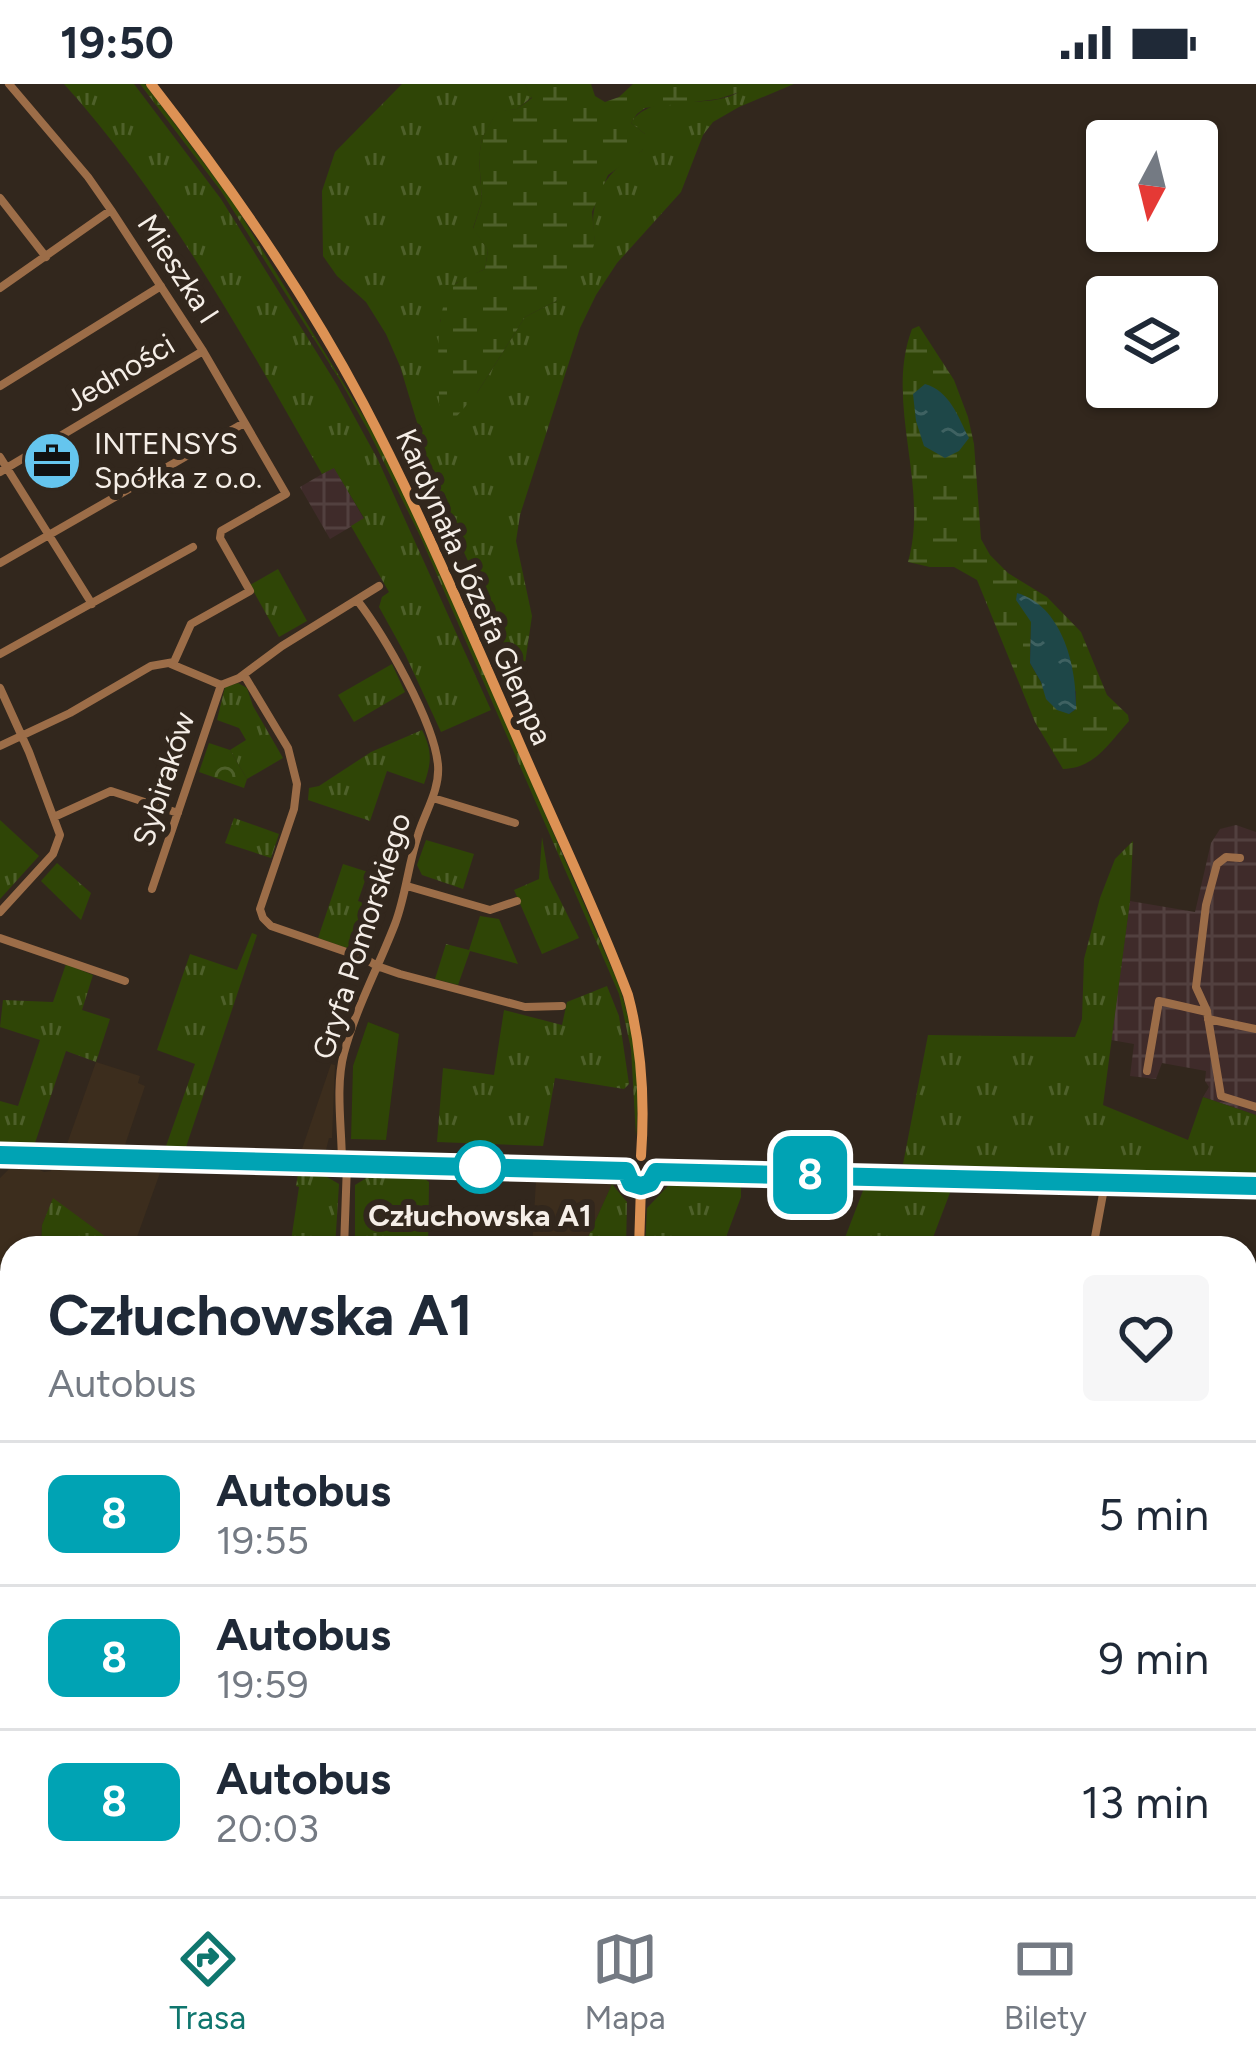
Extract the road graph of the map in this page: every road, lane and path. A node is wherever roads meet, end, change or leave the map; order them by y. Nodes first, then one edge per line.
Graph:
1 (9, 84) edge
2 (151, 84) edge
3 (0, 198) edge
4 (111, 210) junction
5 (46, 256) junction
6 (161, 286) junction
7 (0, 288) edge
8 (203, 352) junction
9 (0, 386) edge
10 (244, 423) junction
11 (0, 457) edge
12 (4, 470) edge
13 (49, 534) junction
14 (193, 547) dead end
15 (0, 563) edge
16 (379, 586) dead end
17 (357, 600) junction
18 (92, 604) junction
19 (0, 654) edge
20 (171, 664) junction
21 (244, 675) junction
22 (220, 685) junction
23 (0, 688) edge
24 (22, 736) junction
25 (0, 746) edge
26 (433, 798) junction
27 (178, 813) junction
28 (54, 817) junction
29 (515, 823) dead end
30 (1240, 858) dead end
31 (407, 886) junction
32 (152, 889) dead end
33 (517, 901) dead end
34 (0, 912) edge
35 (0, 938) edge
36 (377, 966) junction
37 (125, 981) dead end
38 (562, 1006) dead end
39 (1208, 1016) junction
40 (1256, 1029) edge
41 (1147, 1071) dead end
42 (1256, 1107) edge
43 (0, 1155) edge
44 (641, 1156) junction
45 (345, 1164) junction
46 (626, 1171) junction
47 (656, 1172) junction
48 (1105, 1183) junction
49 (641, 1186) junction
50 (1256, 1186) edge
51 (344, 1236) edge
52 (639, 1236) edge
53 (1095, 1236) edge

1 - 4 street, Mieszka I
2 - 44 main road, Kardynała Józefa Glempa
3 - 5 street
4 - 5 street
4 - 6 street, Mieszka I
5 - 7 street
6 - 8 street, Mieszka I
6 - 9 street
8 - 10 street, Mieszka I
8 - 12 street, Jedności
10 - 13 street
10 - 20 street, Mieszka I
11 - 12 street
12 - 13 street
13 - 15 street
13 - 18 street
14 - 18 street
16 - 17 street, Sybiraków
17 - 21 street, Sybiraków
17 - 26 street, Gryfa Pomorskiego
18 - 19 street
20 - 22 street, Sybiraków
20 - 24 street
21 - 22 street, Sybiraków
21 - 36 street
22 - 27 street, Sybiraków
23 - 24 street
24 - 25 street
24 - 28 street
26 - 29 street
26 - 31 street, Gryfa Pomorskiego
27 - 28 street
27 - 32 street, Sybiraków
28 - 34 street
30 - 39 street
31 - 33 street
31 - 36 street, Gryfa Pomorskiego
35 - 37 street
36 - 38 street
36 - 45 street, Gryfa Pomorskiego
39 - 40 street
39 - 41 street
39 - 42 street
43 - 45 main road
44 - 46 main road
44 - 47 main road
45 - 46 main road
45 - 51 street, Gryfa Pomorskiego
46 - 49 main road
47 - 48 main road
47 - 49 main road
48 - 50 main road
48 - 53 street
49 - 52 main road

